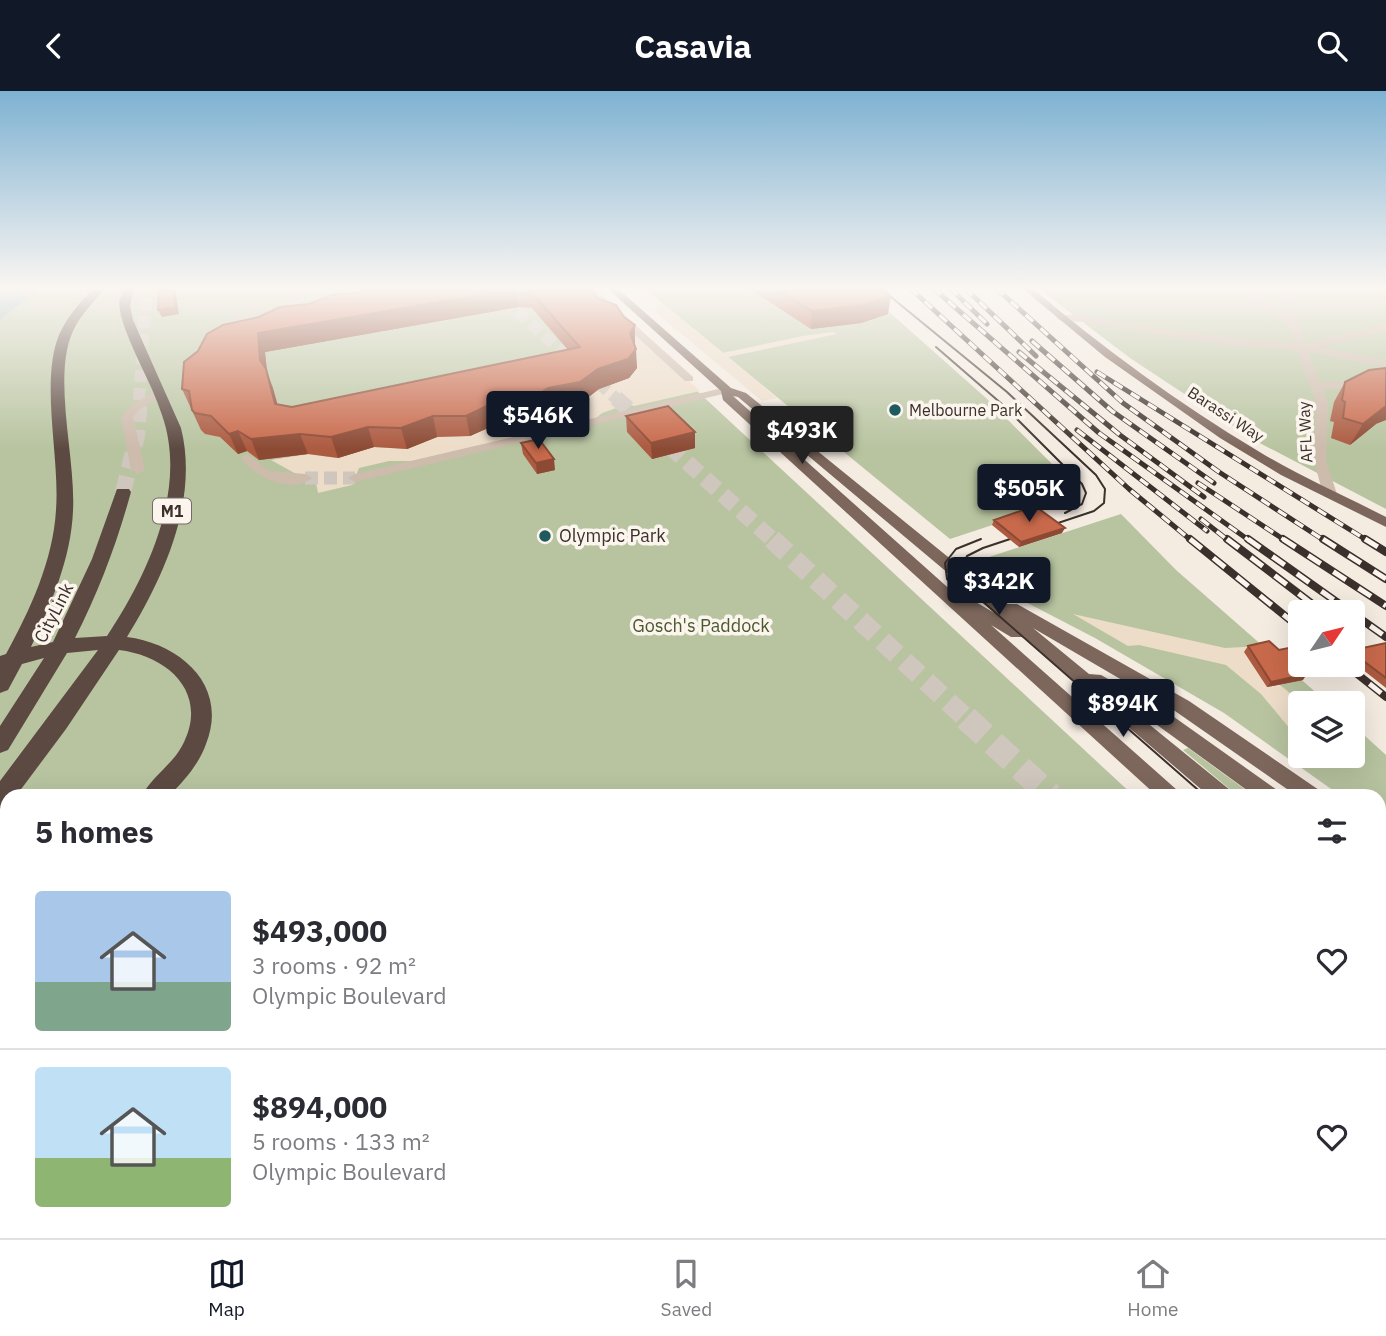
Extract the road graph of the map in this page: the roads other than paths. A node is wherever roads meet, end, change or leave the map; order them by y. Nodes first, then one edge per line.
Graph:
1 (64, 342) edge
2 (137, 342) edge
3 (647, 342) edge
4 (672, 342) edge
5 (1093, 342) edge
6 (1225, 342) edge
7 (1300, 342) edge
8 (1326, 342) edge
9 (1303, 347) junction
10 (1386, 364) edge
11 (689, 379) dead end
12 (1386, 380) edge
13 (1316, 387) junction
14 (727, 390) junction
15 (160, 394) junction
16 (247, 458) edge
17 (138, 470) dead end
18 (304, 478) tunnel mouth
19 (355, 478) tunnel mouth
20 (123, 492) tunnel mouth
21 (1330, 494) junction
22 (1386, 523) edge
23 (941, 589) junction
24 (984, 593) junction
25 (1049, 651) junction
26 (1095, 654) junction
27 (0, 664) edge
28 (1032, 673) junction
29 (0, 685) edge
30 (0, 744) edge
31 (8, 789) edge
32 (160, 789) edge
33 (1162, 789) edge
34 (1215, 789) edge
35 (1260, 789) edge
36 (1302, 789) edge

1 - 29 highway
2 - 15 highway, M1
3 - 11 street
4 - 14 main road
5 - 21 main road, Barassi Way
6 - 9 street
7 - 9 street, AFL Way
8 - 9 street
9 - 10 street
9 - 13 street, AFL Way
12 - 13 street
13 - 21 street, AFL Way
14 - 19 street
14 - 23 main road
14 - 24 main road
15 - 17 street
15 - 31 highway, M1
16 - 18 street
20 - 30 highway, CityLink
21 - 22 main road, Barassi Way
23 - 25 main road
23 - 28 main road
24 - 25 main road
24 - 26 main road
25 - 26 main road
25 - 28 main road
25 - 34 main road
25 - 35 main road
26 - 36 main road
27 - 32 highway
28 - 33 main road

